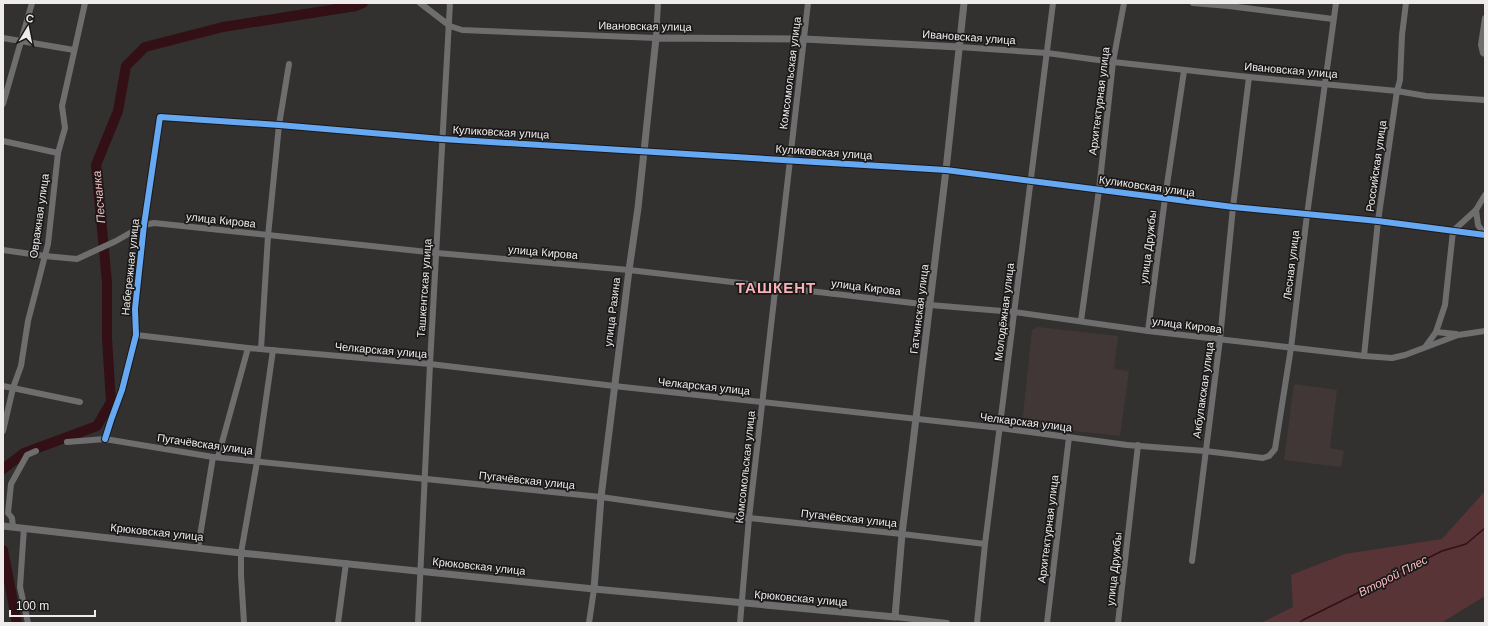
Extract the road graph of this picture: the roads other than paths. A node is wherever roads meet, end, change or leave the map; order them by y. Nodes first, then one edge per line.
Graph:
1 (32, 3) edge
2 (85, 3) edge
3 (420, 3) edge
4 (450, 3) edge
5 (658, 3) edge
6 (808, 3) edge
7 (964, 3) edge
8 (1052, 3) edge
9 (1124, 3) edge
10 (1193, 3) edge
11 (1336, 3) edge
12 (1406, 3) edge
13 (1485, 18) edge
14 (1333, 19) junction
15 (450, 26) junction
16 (3, 38) edge
17 (656, 38) junction
18 (804, 39) junction
19 (22, 40) junction
20 (959, 47) junction
21 (74, 50) junction
22 (1047, 53) junction
23 (1485, 54) edge
24 (1113, 62) junction
25 (289, 64) dead end
26 (1184, 70) junction
27 (1249, 77) junction
28 (1326, 84) junction
29 (1397, 91) junction
30 (1485, 100) edge
31 (3, 104) edge
32 (160, 117) joint
33 (279, 125) junction
34 (442, 139) junction
35 (3, 141) edge
36 (644, 151) junction
37 (58, 153) junction
38 (790, 160) junction
39 (946, 170) junction
40 (1030, 180) junction
41 (1099, 190) junction
42 (1485, 195) edge
43 (1165, 198) junction
44 (1233, 207) junction
45 (1476, 210) junction
46 (1306, 214) junction
47 (1378, 221) junction
48 (144, 225) junction
49 (1453, 232) junction
50 (1485, 235) edge
51 (268, 236) junction
52 (3, 250) edge
53 (437, 254) junction
54 (45, 256) junction
55 (629, 270) junction
56 (776, 287) junction
57 (930, 305) junction
58 (1014, 312) junction
59 (1081, 321) junction
60 (1148, 330) junction
61 (1485, 331) edge
62 (1436, 332) junction
63 (136, 335) junction
64 (1458, 335) junction
65 (1220, 339) junction
66 (1425, 347) junction
67 (248, 348) junction
68 (1291, 348) junction
69 (261, 349) junction
70 (273, 350) junction
71 (1364, 356) junction
72 (430, 364) junction
73 (3, 386) edge
74 (614, 386) junction
75 (14, 388) junction
76 (80, 402) dead end
77 (762, 402) junction
78 (916, 419) junction
79 (1000, 428) junction
80 (3, 431) edge
81 (1069, 438) junction
82 (105, 439) junction
83 (67, 442) dead end
84 (1138, 445) junction
85 (36, 451) dead end
86 (1205, 451) junction
87 (1269, 456) joint
88 (216, 457) junction
89 (257, 462) junction
90 (424, 479) junction
91 (601, 498) junction
92 (749, 518) junction
93 (8, 526) edge
94 (24, 528) junction
95 (902, 534) junction
96 (985, 544) junction
97 (198, 548) junction
98 (241, 553) junction
99 (1192, 561) dead end
100 (346, 563) junction
101 (421, 571) junction
102 (594, 589) junction
103 (742, 604) junction
104 (899, 619) edge
105 (28, 623) edge
106 (244, 623) edge
107 (338, 623) edge
108 (418, 623) edge
109 (589, 623) edge
110 (740, 623) edge
111 (947, 623) edge
112 (977, 623) edge
113 (1047, 623) edge
114 (1118, 623) edge

1 - 19 street
2 - 21 street, Овражная улица
3 - 15 street
4 - 15 street, Ташкентская улица
5 - 17 street, улица Разина
6 - 18 street, Комсомольская улица
7 - 20 street, Гатчинская улица
8 - 22 street, Молодёжная улица
9 - 24 street, Архитектурная улица
10 - 14 street
11 - 14 street, Лесная улица
12 - 29 street, Российская улица
13 - 23 street
14 - 28 street, Лесная улица
15 - 17 street, Ивановская улица
15 - 34 street, Ташкентская улица
16 - 19 street
17 - 18 street, Ивановская улица
17 - 36 street, улица Разина
18 - 20 street, Ивановская улица
18 - 38 street, Комсомольская улица
19 - 21 street
19 - 31 street
20 - 22 street, Ивановская улица
20 - 39 street, Гатчинская улица
21 - 37 street, Овражная улица
22 - 24 street, Ивановская улица
22 - 40 street, Молодёжная улица
24 - 26 street, Ивановская улица
24 - 41 street, Архитектурная улица
25 - 33 street
26 - 27 street, Ивановская улица
26 - 43 street, улица Дружбы
27 - 28 street, Ивановская улица
27 - 44 street, Акбулакская улица
28 - 29 street, Ивановская улица
28 - 46 street, Лесная улица
29 - 30 street, Ивановская улица
29 - 47 street, Российская улица
32 - 33 street, Куликовская улица
32 - 48 street, Набережная улица
33 - 34 street, Куликовская улица
33 - 51 street
34 - 36 street, Куликовская улица
34 - 53 street, Ташкентская улица
35 - 37 street
36 - 38 street, Куликовская улица
36 - 55 street, улица Разина
37 - 54 street, Овражная улица
38 - 39 street, Куликовская улица
38 - 56 street, Комсомольская улица
39 - 40 street, Куликовская улица
39 - 57 street, Гатчинская улица
40 - 41 street, Куликовская улица
40 - 58 street, Молодёжная улица
41 - 43 street, Куликовская улица
41 - 59 street, Архитектурная улица
42 - 45 street
43 - 44 street, Куликовская улица
43 - 60 street, улица Дружбы
44 - 46 street, Куликовская улица
44 - 65 street, Акбулакская улица
45 - 49 street
45 - 50 street
46 - 47 street, Куликовская улица
46 - 68 street, Лесная улица
47 - 49 street, Куликовская улица
47 - 71 street, Российская улица
48 - 51 street, улица Кирова
48 - 54 street
48 - 63 street, Набережная улица
49 - 50 street, Куликовская улица
49 - 62 street
51 - 53 street, улица Кирова
51 - 69 street
52 - 54 street
53 - 55 street, улица Кирова
53 - 72 street, Ташкентская улица
54 - 75 street, Овражная улица
55 - 56 street, улица Кирова
55 - 74 street, улица Разина
56 - 57 street, улица Кирова
56 - 77 street, Комсомольская улица
57 - 58 street, улица Кирова
57 - 78 street, Гатчинская улица
58 - 59 street, улица Кирова
58 - 79 street, Молодёжная улица
59 - 60 street, улица Кирова
60 - 65 street, улица Кирова
61 - 64 street, улица Кирова
62 - 64 street
62 - 66 street
63 - 67 street, Челкарская улица
63 - 82 street, Набережная улица
64 - 66 street, улица Кирова
65 - 68 street, улица Кирова
65 - 86 street, Акбулакская улица
66 - 71 street, улица Кирова
67 - 69 street, Челкарская улица
67 - 88 street
68 - 71 street, улица Кирова
68 - 87 street, Лесная улица
69 - 70 street, Челкарская улица
70 - 72 street, Челкарская улица
70 - 89 street
72 - 74 street, Челкарская улица
72 - 90 street, Ташкентская улица
73 - 75 street
74 - 77 street, Челкарская улица
74 - 91 street, улица Разина
75 - 76 street
75 - 80 street, Овражная улица
77 - 78 street, Челкарская улица
77 - 92 street, Комсомольская улица
78 - 79 street, Челкарская улица
78 - 95 street, Гатчинская улица
79 - 81 street, Челкарская улица
79 - 96 street, Молодёжная улица
81 - 84 street, Челкарская улица
81 - 113 street, Архитектурная улица
82 - 83 street, Пугачёвская улица
82 - 88 street, Пугачёвская улица
84 - 86 street, Челкарская улица
84 - 114 street, улица Дружбы
85 - 93 street
86 - 87 street, Челкарская улица
86 - 99 street, Акбулакская улица
88 - 89 street, Пугачёвская улица
88 - 97 street
89 - 90 street, Пугачёвская улица
89 - 98 street
90 - 91 street, Пугачёвская улица
90 - 101 street, Ташкентская улица
91 - 92 street, Пугачёвская улица
91 - 102 street, улица Разина
92 - 95 street, Пугачёвская улица
92 - 103 street, Комсомольская улица
93 - 94 street, Крюковская улица
94 - 97 street, Крюковская улица
94 - 105 street
95 - 96 street, Пугачёвская улица
95 - 104 street, Гатчинская улица
96 - 112 street, Молодёжная улица
97 - 98 street, Крюковская улица
98 - 100 street, Крюковская улица
98 - 106 street
100 - 101 street, Крюковская улица
100 - 107 street
101 - 102 street, Крюковская улица
101 - 108 street, Ташкентская улица
102 - 103 street, Крюковская улица
102 - 109 street, улица Разина
103 - 104 street, Крюковская улица
103 - 110 street, Комсомольская улица
104 - 111 street, Крюковская улица

